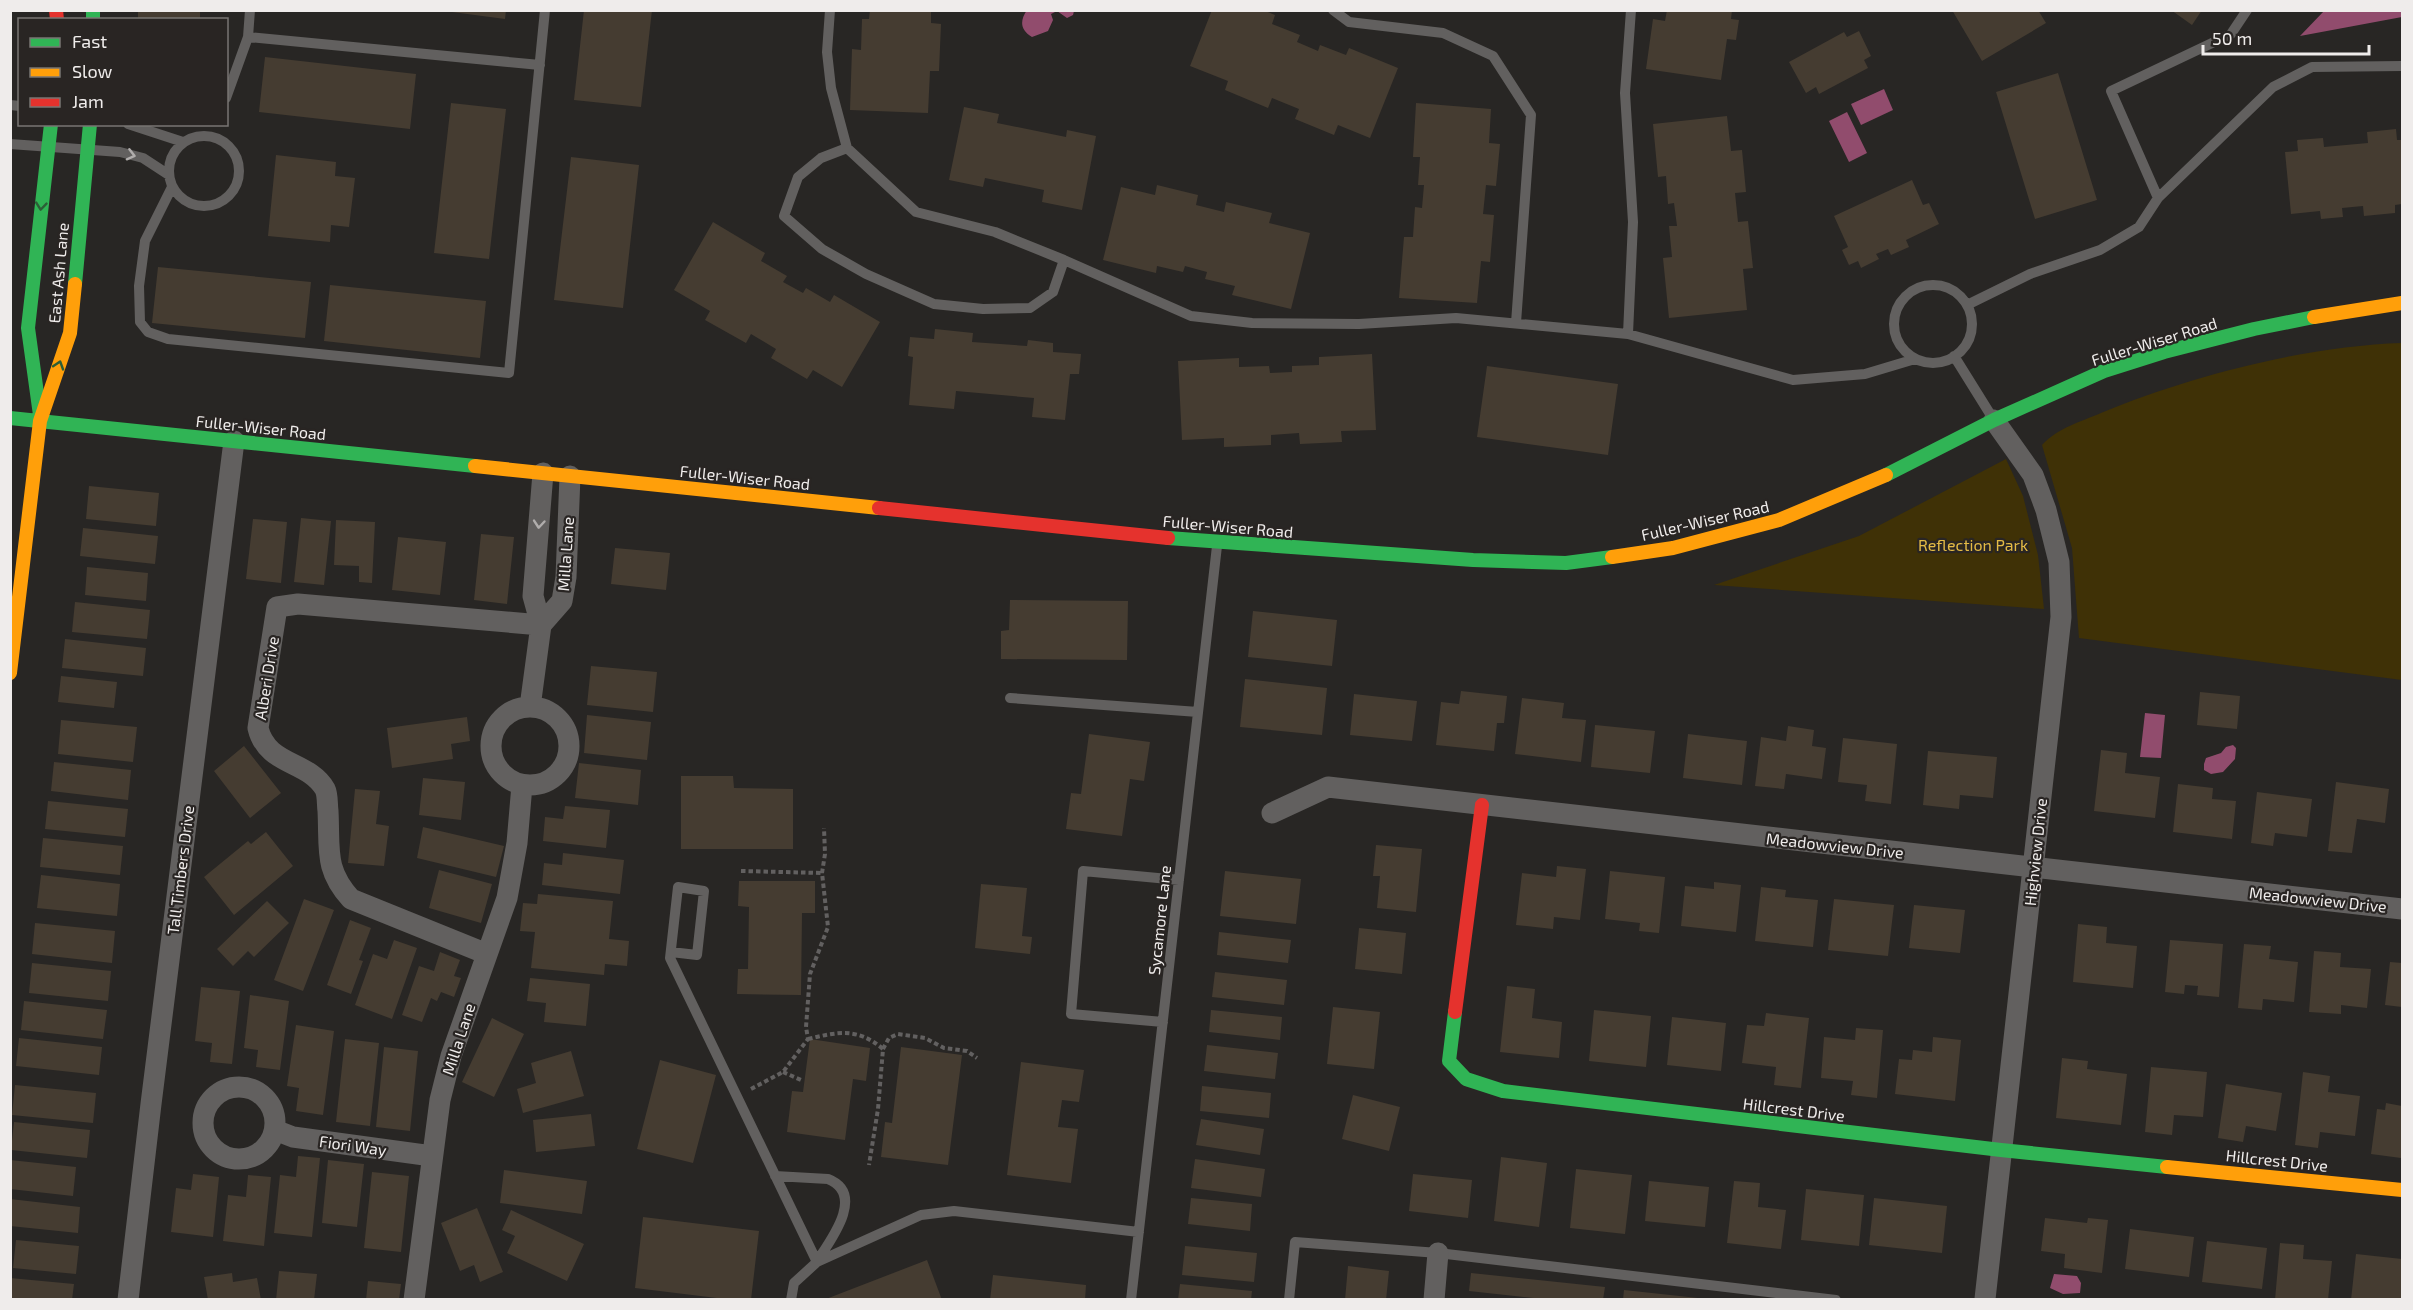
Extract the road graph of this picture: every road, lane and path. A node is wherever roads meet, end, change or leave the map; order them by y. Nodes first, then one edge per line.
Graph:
1 (250, 10) edge
2 (545, 10) edge
3 (830, 10) edge
4 (1333, 10) edge
5 (1631, 10) edge
6 (2247, 10) edge
7 (248, 37) junction
8 (540, 65) junction
9 (2403, 66) edge
10 (228, 92) edge
11 (51, 126) edge
12 (90, 126) edge
13 (134, 126) edge
14 (213, 126) edge
15 (209, 135) junction
16 (183, 142) junction
17 (10, 144) edge
18 (48, 148) junction
19 (847, 148) junction
20 (87, 151) junction
21 (169, 175) junction
22 (172, 187) junction
23 (2158, 198) junction
24 (1064, 260) junction
25 (2403, 303) edge
26 (1967, 305) junction
27 (1516, 323) junction
28 (1628, 334) junction
29 (1954, 356) junction
30 (1916, 358) junction
31 (10, 418) edge
32 (1994, 420) junction
33 (40, 421) junction
34 (234, 441) junction
35 (543, 473) junction
36 (570, 476) junction
37 (1217, 543) junction
38 (14, 613) edge
39 (541, 625) junction
40 (10, 674) edge
41 (1010, 698) dead end
42 (530, 707) junction
43 (1198, 712) junction
44 (522, 784) junction
45 (1482, 805) junction
46 (1272, 813) dead end
47 (824, 828) dead end
48 (2033, 867) junction
49 (741, 871) dead end
50 (822, 873) junction
51 (1179, 880) junction
52 (2403, 909) edge
53 (671, 952) junction
54 (487, 954) junction
55 (1163, 1022) junction
56 (808, 1038) junction
57 (883, 1049) junction
58 (977, 1058) dead end
59 (783, 1072) junction
60 (801, 1080) dead end
61 (737, 1096) junction
62 (275, 1130) dead end
63 (2001, 1150) junction
64 (432, 1156) junction
65 (869, 1165) dead end
66 (775, 1176) junction
67 (2403, 1190) edge
68 (1139, 1232) junction
69 (1438, 1253) junction
70 (817, 1262) junction
71 (128, 1299) edge
72 (414, 1299) edge
73 (790, 1299) edge
74 (1131, 1299) edge
75 (1289, 1299) edge
76 (1434, 1299) edge
77 (1836, 1299) edge
78 (1985, 1299) edge

1 - 7 lane
2 - 8 lane
3 - 19 lane
4 - 27 lane
5 - 28 lane
6 - 23 lane
7 - 8 lane
7 - 10 lane
8 - 22 lane
9 - 23 lane
11 - 18 street, East Ash Lane
12 - 20 street, East Ash Lane
13 - 16 lane
14 - 15 lane
15 - 16 lane
15 - 22 lane
16 - 21 lane
17 - 18 lane
18 - 20 lane
18 -> 33 street, East Ash Lane
19 - 24 lane
19 - 24 lane
20 -> 21 lane
33 -> 20 street, East Ash Lane
21 - 22 lane
23 - 26 lane
24 - 27 lane
25 - 32 street, Fuller-Wiser Road
26 - 29 lane
26 - 30 lane
27 - 28 lane
28 - 30 lane
29 - 30 lane
29 - 32 lane
31 - 33 street, Fuller-Wiser Road
32 - 37 street, Fuller-Wiser Road
32 - 48 street, Highview Drive
33 - 34 street, Fuller-Wiser Road
33 - 38 street, East Ash Lane
34 - 35 street, Fuller-Wiser Road
34 - 71 street, Tall Timbers Drive
35 - 36 street, Fuller-Wiser Road
35 -> 39 street, Milla Lane
36 - 37 street, Fuller-Wiser Road
36 - 39 street, Milla Lane
37 - 43 lane, Sycamore Lane
38 - 40 street, East Ash Lane
39 - 42 street, Milla Lane
39 - 54 street, Alberi Drive
41 - 43 lane
42 - 44 street
42 - 44 street
43 - 51 lane, Sycamore Lane
44 - 54 street, Milla Lane
45 - 46 street, Meadowview Drive
45 - 48 street, Meadowview Drive
45 - 63 street, Hillcrest Drive
47 - 50 path
48 - 52 street, Meadowview Drive
48 - 63 street, Highview Drive
49 - 50 path
50 - 56 path
51 - 55 lane, Sycamore Lane
51 - 55 lane
53 - 53 lane
53 - 61 lane
54 - 64 street, Milla Lane
55 - 68 lane, Sycamore Lane
56 - 57 path
56 - 59 path
57 - 58 path
57 - 65 path
59 - 60 path
59 - 61 path
61 - 66 lane
62 - 64 street, Fiori Way
63 - 67 street, Hillcrest Drive
63 - 78 street, Highview Drive
64 - 72 street, Milla Lane
66 - 70 lane
66 - 70 lane
68 - 70 lane
68 - 74 lane, Sycamore Lane
69 - 75 lane
69 - 76 street
69 - 77 lane
70 - 73 lane

